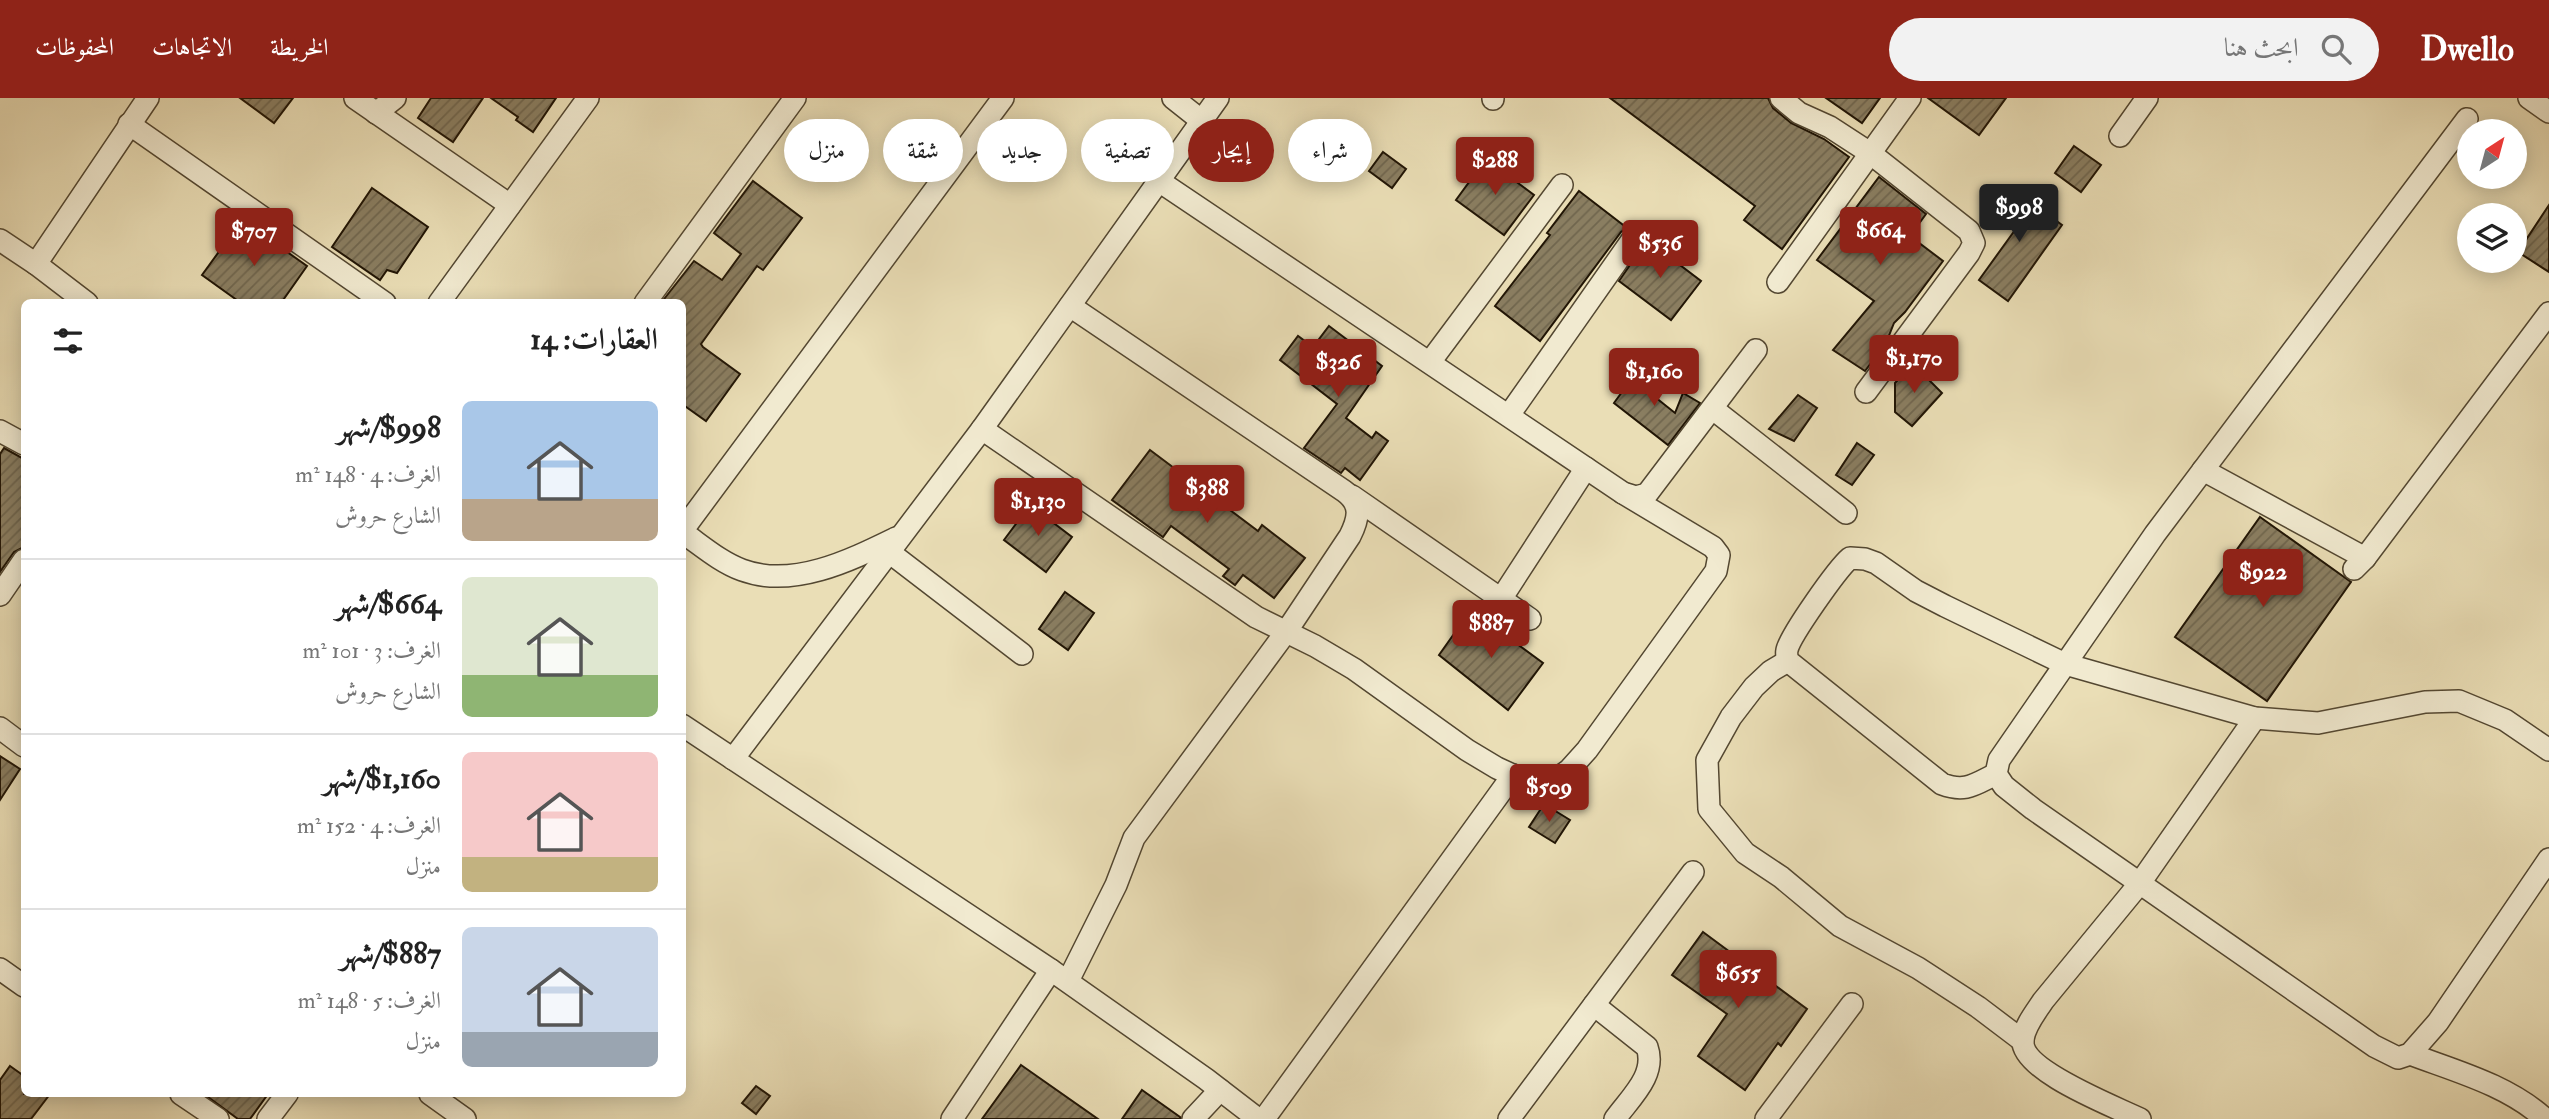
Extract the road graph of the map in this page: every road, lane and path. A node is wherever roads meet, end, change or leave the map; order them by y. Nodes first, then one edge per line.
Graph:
1 (148, 98) edge
2 (355, 98) edge
3 (395, 98) edge
4 (588, 98) edge
5 (795, 98) edge
6 (1003, 98) edge
7 (1173, 98) edge
8 (1218, 98) edge
9 (1781, 98) edge
10 (1910, 98) edge
11 (2147, 98) edge
12 (2529, 98) edge
13 (376, 113) junction
14 (2549, 113) edge
15 (2467, 118) dead end
16 (1199, 119) edge
17 (1203, 119) edge
18 (129, 124) junction
19 (2120, 136) dead end
20 (1188, 141) edge
21 (1870, 153) junction
22 (1174, 160) edge
23 (1158, 182) edge
24 (1160, 182) edge
25 (1562, 185) dead end
26 (510, 205) junction
27 (0, 240) edge
28 (1632, 240) dead end
29 (36, 264) junction
30 (1778, 282) dead end
31 (82, 299) edge
32 (379, 299) edge
33 (442, 299) edge
34 (648, 299) edge
35 (1070, 306) junction
36 (2549, 313) edge
37 (2549, 339) edge
38 (1756, 350) dead end
39 (2522, 350) junction
40 (1430, 362) junction
41 (1866, 392) dead end
42 (1713, 410) junction
43 (1509, 415) junction
44 (982, 429) junction
45 (0, 431) edge
46 (21, 442) edge
47 (1586, 468) junction
48 (2203, 470) junction
49 (1623, 493) junction
50 (1352, 496) junction
51 (1846, 513) dead end
52 (686, 526) edge
53 (686, 534) edge
54 (902, 535) junction
55 (889, 552) junction
56 (21, 564) edge
57 (0, 595) edge
58 (1501, 599) junction
59 (1530, 619) dead end
60 (1286, 632) junction
61 (1022, 654) dead end
62 (1788, 661) junction
63 (2065, 664) junction
64 (2255, 718) junction
65 (0, 728) edge
66 (686, 728) edge
67 (21, 744) edge
68 (2549, 750) edge
69 (733, 759) junction
70 (1996, 774) junction
71 (1513, 775) junction
72 (2549, 859) edge
73 (1693, 872) dead end
74 (2140, 883) junction
75 (0, 969) edge
76 (1059, 976) junction
77 (21, 984) edge
78 (1852, 1004) dead end
79 (1594, 1005) junction
80 (2022, 1041) junction
81 (2410, 1054) junction
82 (1220, 1090) junction
83 (185, 1097) edge
84 (285, 1097) edge
85 (434, 1097) edge
86 (218, 1119) edge
87 (268, 1119) edge
88 (465, 1119) edge
89 (952, 1119) edge
90 (1193, 1119) edge
91 (1258, 1119) edge
92 (1264, 1119) edge
93 (1509, 1119) edge
94 (1615, 1119) edge
95 (1766, 1119) edge
96 (2140, 1119) edge
97 (2545, 1119) edge

1 - 18 street
2 - 13 street
3 - 13 street
4 - 26 street
5 - 34 street
6 - 52 street
7 - 16 street
8 - 17 street
9 - 21 street
10 - 21 street
11 - 19 street
12 - 14 street
13 - 26 street
15 - 48 street
18 - 29 street
18 - 32 street
20 - 22 street
21 - 30 street
21 - 41 street
23 - 35 street
24 - 40 street
25 - 40 street
26 - 33 street
27 - 29 street
28 - 43 street
29 - 31 street
35 - 44 street
35 - 50 street
36 - 39 street
37 - 39 street
38 - 42 street
39 - 48 street
40 - 43 street
42 - 49 street
42 - 51 street
43 - 47 street
44 - 54 street
44 - 60 street
45 - 46 street
47 - 49 street
47 - 58 street
48 - 63 street
49 - 71 street
50 - 58 street
50 - 60 street
53 - 54 street
54 - 55 street
55 - 61 street
55 - 69 street
56 - 57 street
58 - 59 street
60 - 71 street
60 - 76 street
62 - 63 street
62 - 70 street
62 - 80 street
63 - 64 street
63 - 70 street
64 - 68 street
64 - 74 street
65 - 67 street
66 - 69 street
69 - 76 street
70 - 74 street
71 - 92 street
72 - 81 street
73 - 79 street
74 - 80 street
74 - 81 street
75 - 77 street
76 - 82 street
76 - 89 street
78 - 95 street
79 - 93 street
79 - 94 street
80 - 96 street
81 - 97 street
82 - 90 street
82 - 91 street
83 - 86 street
84 - 87 street
85 - 88 street

